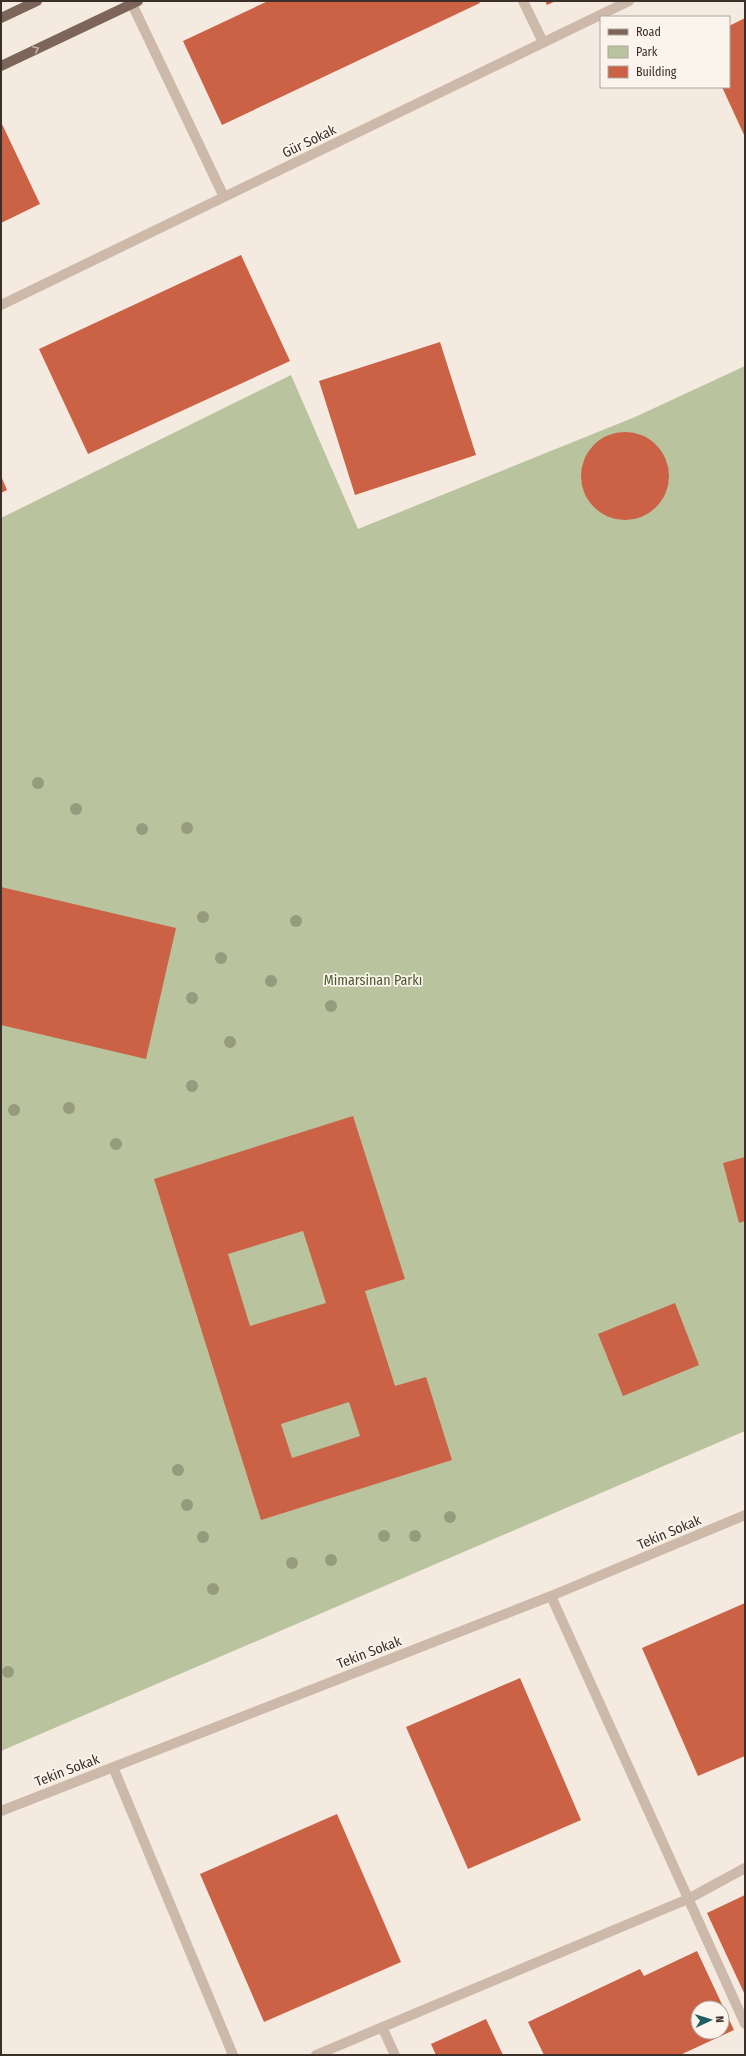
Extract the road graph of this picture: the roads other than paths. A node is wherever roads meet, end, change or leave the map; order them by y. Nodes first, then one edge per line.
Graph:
1 (37, 1) edge
2 (524, 1) edge
3 (629, 1) edge
4 (135, 3) edge
5 (1, 18) edge
6 (543, 42) junction
7 (1, 66) edge
8 (224, 197) junction
9 (1, 305) edge
10 (745, 1515) edge
11 (551, 1596) junction
12 (113, 1767) junction
13 (1, 1811) edge
14 (745, 1868) edge
15 (688, 1898) junction
16 (745, 2024) edge
17 (382, 2027) junction
18 (233, 2055) edge
19 (316, 2055) edge
20 (395, 2055) edge

1 - 5 main road
2 - 6 street
3 - 6 street, Gür Sokak
7 -> 4 main road
4 - 8 street
6 - 8 street, Gür Sokak
8 - 9 street, Gür Sokak
10 - 11 street, Tekin Sokak
11 - 12 street, Tekin Sokak
11 - 15 street
12 - 13 street, Tekin Sokak
12 - 18 street
14 - 15 street
15 - 16 street
15 - 17 street
17 - 19 street
17 - 20 street

